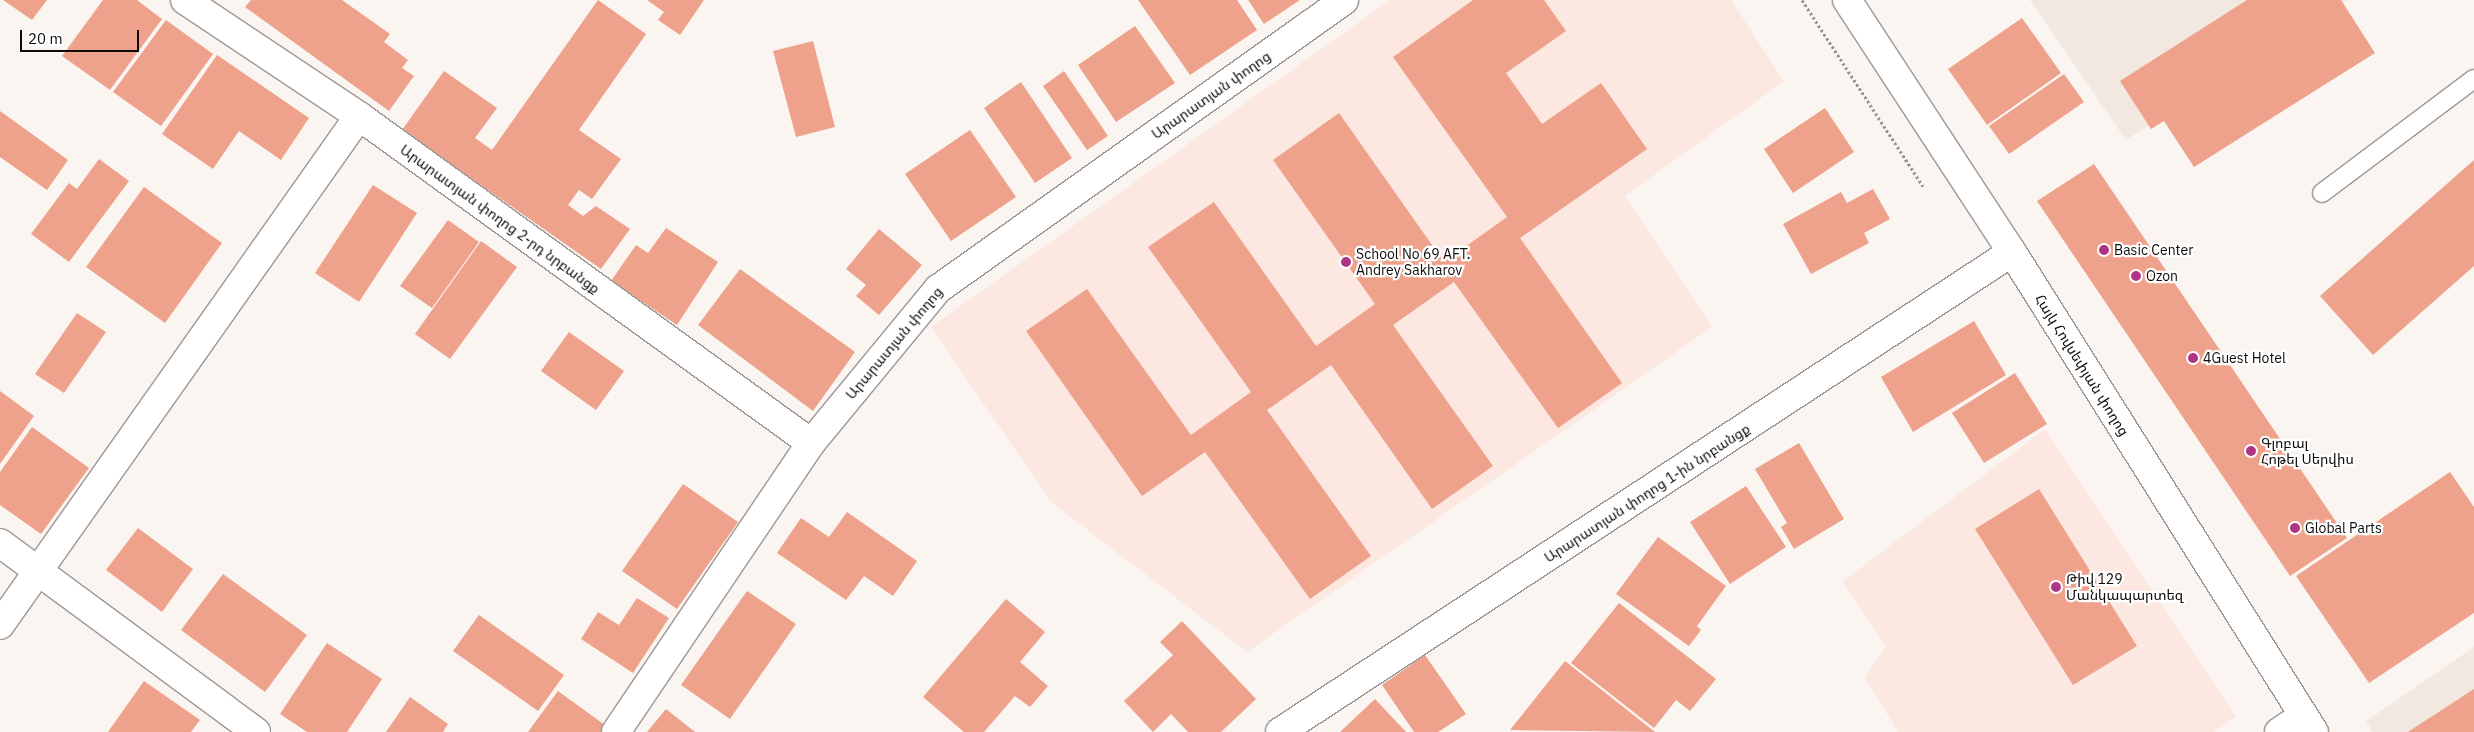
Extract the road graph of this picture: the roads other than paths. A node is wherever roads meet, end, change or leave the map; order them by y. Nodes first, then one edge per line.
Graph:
1 (186, 0) edge
2 (1344, 0) edge
3 (1847, 0) edge
4 (2474, 79) edge
5 (359, 116) junction
6 (2322, 193) dead end
7 (2012, 252) junction
8 (811, 444) junction
9 (0, 543) edge
10 (40, 571) junction
11 (0, 625) edge
12 (2308, 724) edge
13 (256, 732) edge
14 (616, 732) edge
15 (1280, 732) edge
16 (2279, 732) edge

1 - 5 street, Արարատյան փողոց 2-րդ նրբանցք
2 - 8 street, Արարատյան փողոց
3 - 7 street, Հայկ Հովսեփյան փողոց
4 - 6 lane
5 - 8 street, Արարատյան փողոց 2-րդ նրբանցք
5 - 10 street
7 - 12 street, Հայկ Հովսեփյան փողոց
7 - 15 street, Արարատյան փողոց 1-ին նրբանցք
8 - 14 street, Արարատյան փողոց
9 - 10 street
10 - 11 street
10 - 13 street
12 - 16 street

